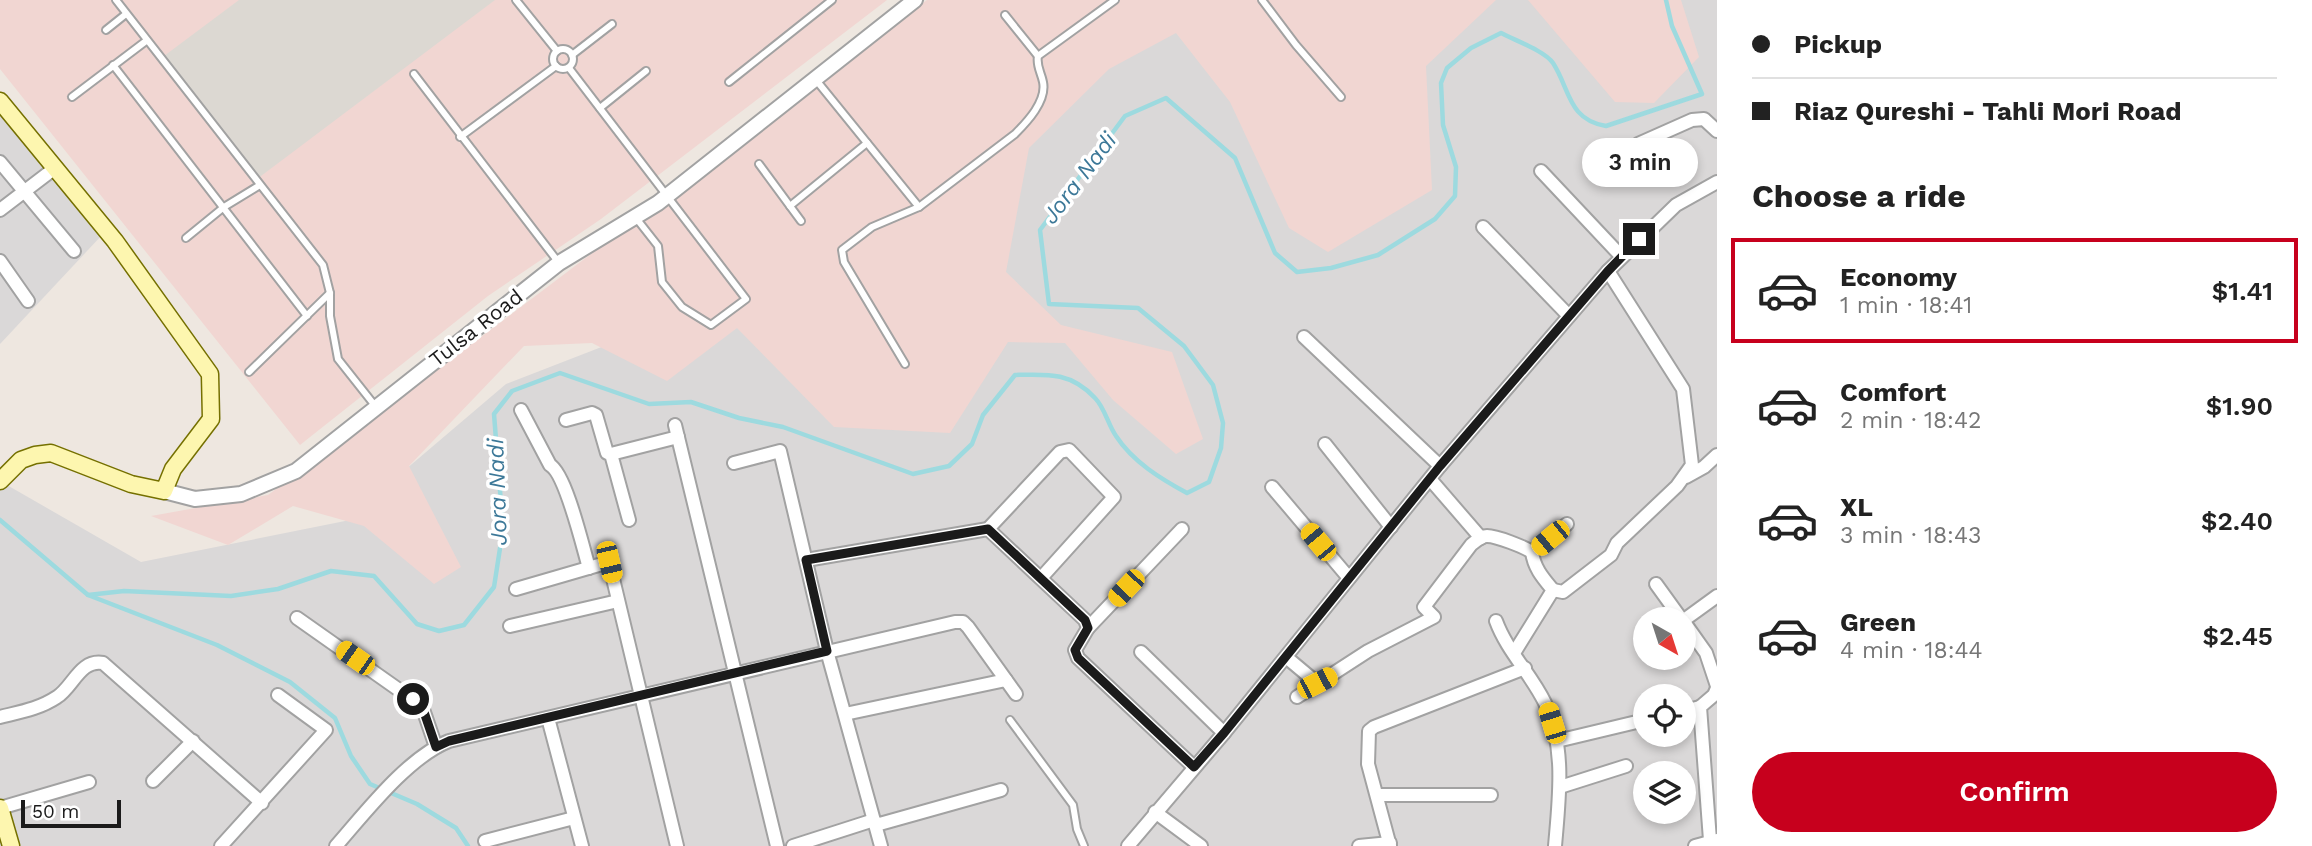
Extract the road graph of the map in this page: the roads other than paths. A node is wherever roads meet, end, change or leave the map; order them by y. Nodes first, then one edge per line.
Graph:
1 (116, 0) edge
2 (516, 0) edge
3 (832, 0) edge
4 (915, 0) edge
5 (1115, 0) edge
6 (1262, 0) edge
7 (126, 14) junction
8 (1005, 15) dead end
9 (612, 24) dead end
10 (106, 30) dead end
11 (146, 41) junction
12 (557, 51) junction
13 (572, 55) junction
14 (1038, 56) junction
15 (113, 65) junction
16 (556, 66) junction
17 (569, 68) junction
18 (646, 71) dead end
19 (414, 74) dead end
20 (815, 79) junction
21 (729, 82) dead end
22 (72, 97) dead end
23 (1341, 97) dead end
24 (0, 101) edge
25 (600, 108) junction
26 (1717, 131) edge
27 (460, 137) junction
28 (867, 143) junction
29 (1638, 144) dead end
30 (0, 162) edge
31 (759, 164) dead end
32 (55, 168) junction
33 (1541, 171) dead end
34 (1717, 182) edge
35 (260, 185) junction
36 (24, 192) junction
37 (668, 195) junction
38 (790, 206) junction
39 (224, 207) junction
40 (919, 207) junction
41 (0, 210) edge
42 (635, 216) junction
43 (801, 221) dead end
44 (1483, 227) dead end
45 (186, 238) dead end
46 (74, 251) dead end
47 (1621, 256) junction
48 (0, 261) edge
49 (559, 263) junction
50 (1608, 271) junction
51 (330, 293) junction
52 (28, 301) dead end
53 (307, 316) junction
54 (1569, 316) junction
55 (1304, 337) dead end
56 (905, 364) dead end
57 (249, 372) dead end
58 (376, 407) junction
59 (521, 410) dead end
60 (566, 420) dead end
61 (1325, 444) dead end
62 (611, 454) junction
63 (1717, 455) edge
64 (734, 463) dead end
65 (1440, 466) junction
66 (1430, 478) junction
67 (1684, 478) junction
68 (0, 481) edge
69 (1272, 487) dead end
70 (164, 491) junction
71 (629, 520) dead end
72 (1567, 524) dead end
73 (1391, 527) junction
74 (1182, 528) dead end
75 (988, 529) junction
76 (1481, 538) junction
77 (1532, 552) junction
78 (806, 560) junction
79 (589, 568) junction
80 (1041, 578) junction
81 (1349, 578) junction
82 (1656, 584) dead end
83 (516, 589) dead end
84 (1553, 590) junction
85 (1717, 596) edge
86 (618, 601) junction
87 (1673, 607) edge
88 (1696, 611) edge
89 (297, 618) dead end
90 (1496, 621) dead end
91 (510, 626) dead end
92 (1088, 628) junction
93 (1696, 639) edge
94 (827, 651) junction
95 (1141, 652) dead end
96 (1514, 653) junction
97 (1286, 657) junction
98 (1525, 668) junction
99 (735, 674) junction
100 (1006, 680) junction
101 (1317, 683) junction
102 (1717, 687) edge
103 (1016, 694) dead end
104 (278, 695) dead end
105 (641, 696) junction
106 (1297, 697) dead end
107 (1700, 707) junction
108 (1696, 708) edge
109 (845, 714) junction
110 (0, 717) edge
111 (548, 718) junction
112 (1010, 720) dead end
113 (1633, 723) edge
114 (1224, 733) junction
115 (193, 741) junction
116 (1557, 741) junction
117 (436, 747) junction
118 (1626, 766) dead end
119 (1194, 767) junction
120 (153, 781) dead end
121 (89, 782) dead end
122 (1560, 787) junction
123 (1001, 790) dead end
124 (1377, 795) junction
125 (1491, 795) dead end
126 (262, 803) junction
127 (0, 808) edge
128 (1156, 812) junction
129 (574, 818) junction
130 (875, 823) junction
131 (1714, 840) edge
132 (485, 841) dead end
133 (1390, 845) edge
134 (11, 846) edge
135 (220, 846) edge
136 (336, 846) edge
137 (582, 846) edge
138 (677, 846) edge
139 (777, 846) edge
140 (793, 846) edge
141 (881, 846) edge
142 (1084, 846) edge
143 (1128, 846) edge
144 (1201, 846) edge
145 (1359, 846) edge
146 (1555, 846) edge
147 (1695, 846) edge

1 - 7 lane
2 - 12 lane
3 - 21 lane
4 - 20 street, Tulsa Road
5 - 14 lane
6 - 23 lane
7 - 10 lane
7 - 11 lane
8 - 14 lane
9 - 13 lane
11 - 15 lane
11 - 35 lane
12 - 13 lane
12 - 16 lane
13 - 17 lane
14 - 40 lane
15 - 22 lane
15 - 39 lane
16 - 17 lane
16 - 27 lane
17 - 25 lane
18 - 25 lane
19 - 27 lane
20 - 28 lane
20 - 37 street, Tulsa Road
24 - 32 main road
25 - 37 lane
26 - 29 street
27 - 49 lane
28 - 38 lane
28 - 40 lane
30 - 36 street
31 - 38 lane
32 - 36 street
32 - 70 main road
33 - 47 street
34 - 47 street
35 - 39 lane
35 - 51 lane
36 - 41 street
36 - 46 street
37 - 42 street, Tulsa Road
37 - 42 lane
38 - 43 lane
39 - 45 lane
39 - 53 lane
40 - 56 lane
42 - 49 street, Tulsa Road
44 - 54 street
47 - 50 street
48 - 52 street
49 - 58 street, Tulsa Road
50 - 54 street
50 - 67 street
51 - 53 lane
51 - 58 lane
53 - 57 lane
54 - 65 street
55 - 65 street
58 - 70 street, Tulsa Road
59 - 79 street
60 - 62 street
61 - 73 street
62 - 71 street
62 - 99 street
63 - 67 street
64 - 78 street
65 - 66 street
66 - 73 street
66 - 76 street
67 - 84 street
68 - 70 main road, Tulsa Road
69 - 81 street
72 - 77 street
73 - 81 street
74 - 92 street
75 - 78 street
75 - 80 street
75 - 80 street
76 - 77 street
76 - 101 street
77 - 84 street
78 - 94 street
79 - 83 street
79 - 86 street
80 - 92 street
81 - 97 street
82 - 87 street
84 - 96 street
85 - 88 street
86 - 91 street
86 - 105 street
89 - 117 street
90 - 96 street
92 - 119 street
93 - 102 street
94 - 99 street
94 - 100 street
94 - 109 street
95 - 114 street
96 - 98 street
97 - 101 street
97 - 114 street
98 - 116 street
98 - 124 street
99 - 105 street
99 - 139 street
100 - 103 street
100 - 109 street
101 - 106 street
102 - 107 street
104 - 126 street
105 - 111 street
105 - 138 street
107 - 108 street
107 - 131 street
109 - 130 street
110 - 115 street
111 - 117 street
111 - 129 street
112 - 142 lane
113 - 116 street
114 - 119 street
115 - 120 street
115 - 126 street
116 - 122 street
117 - 136 street
118 - 122 street
119 - 128 street
121 - 127 street
122 - 146 street
123 - 130 street
124 - 125 street
124 - 133 street
126 - 135 street
127 - 134 main road
128 - 143 street
128 - 144 street
129 - 132 street
129 - 137 street
130 - 140 street
130 - 141 street
131 - 147 street
133 - 145 street

